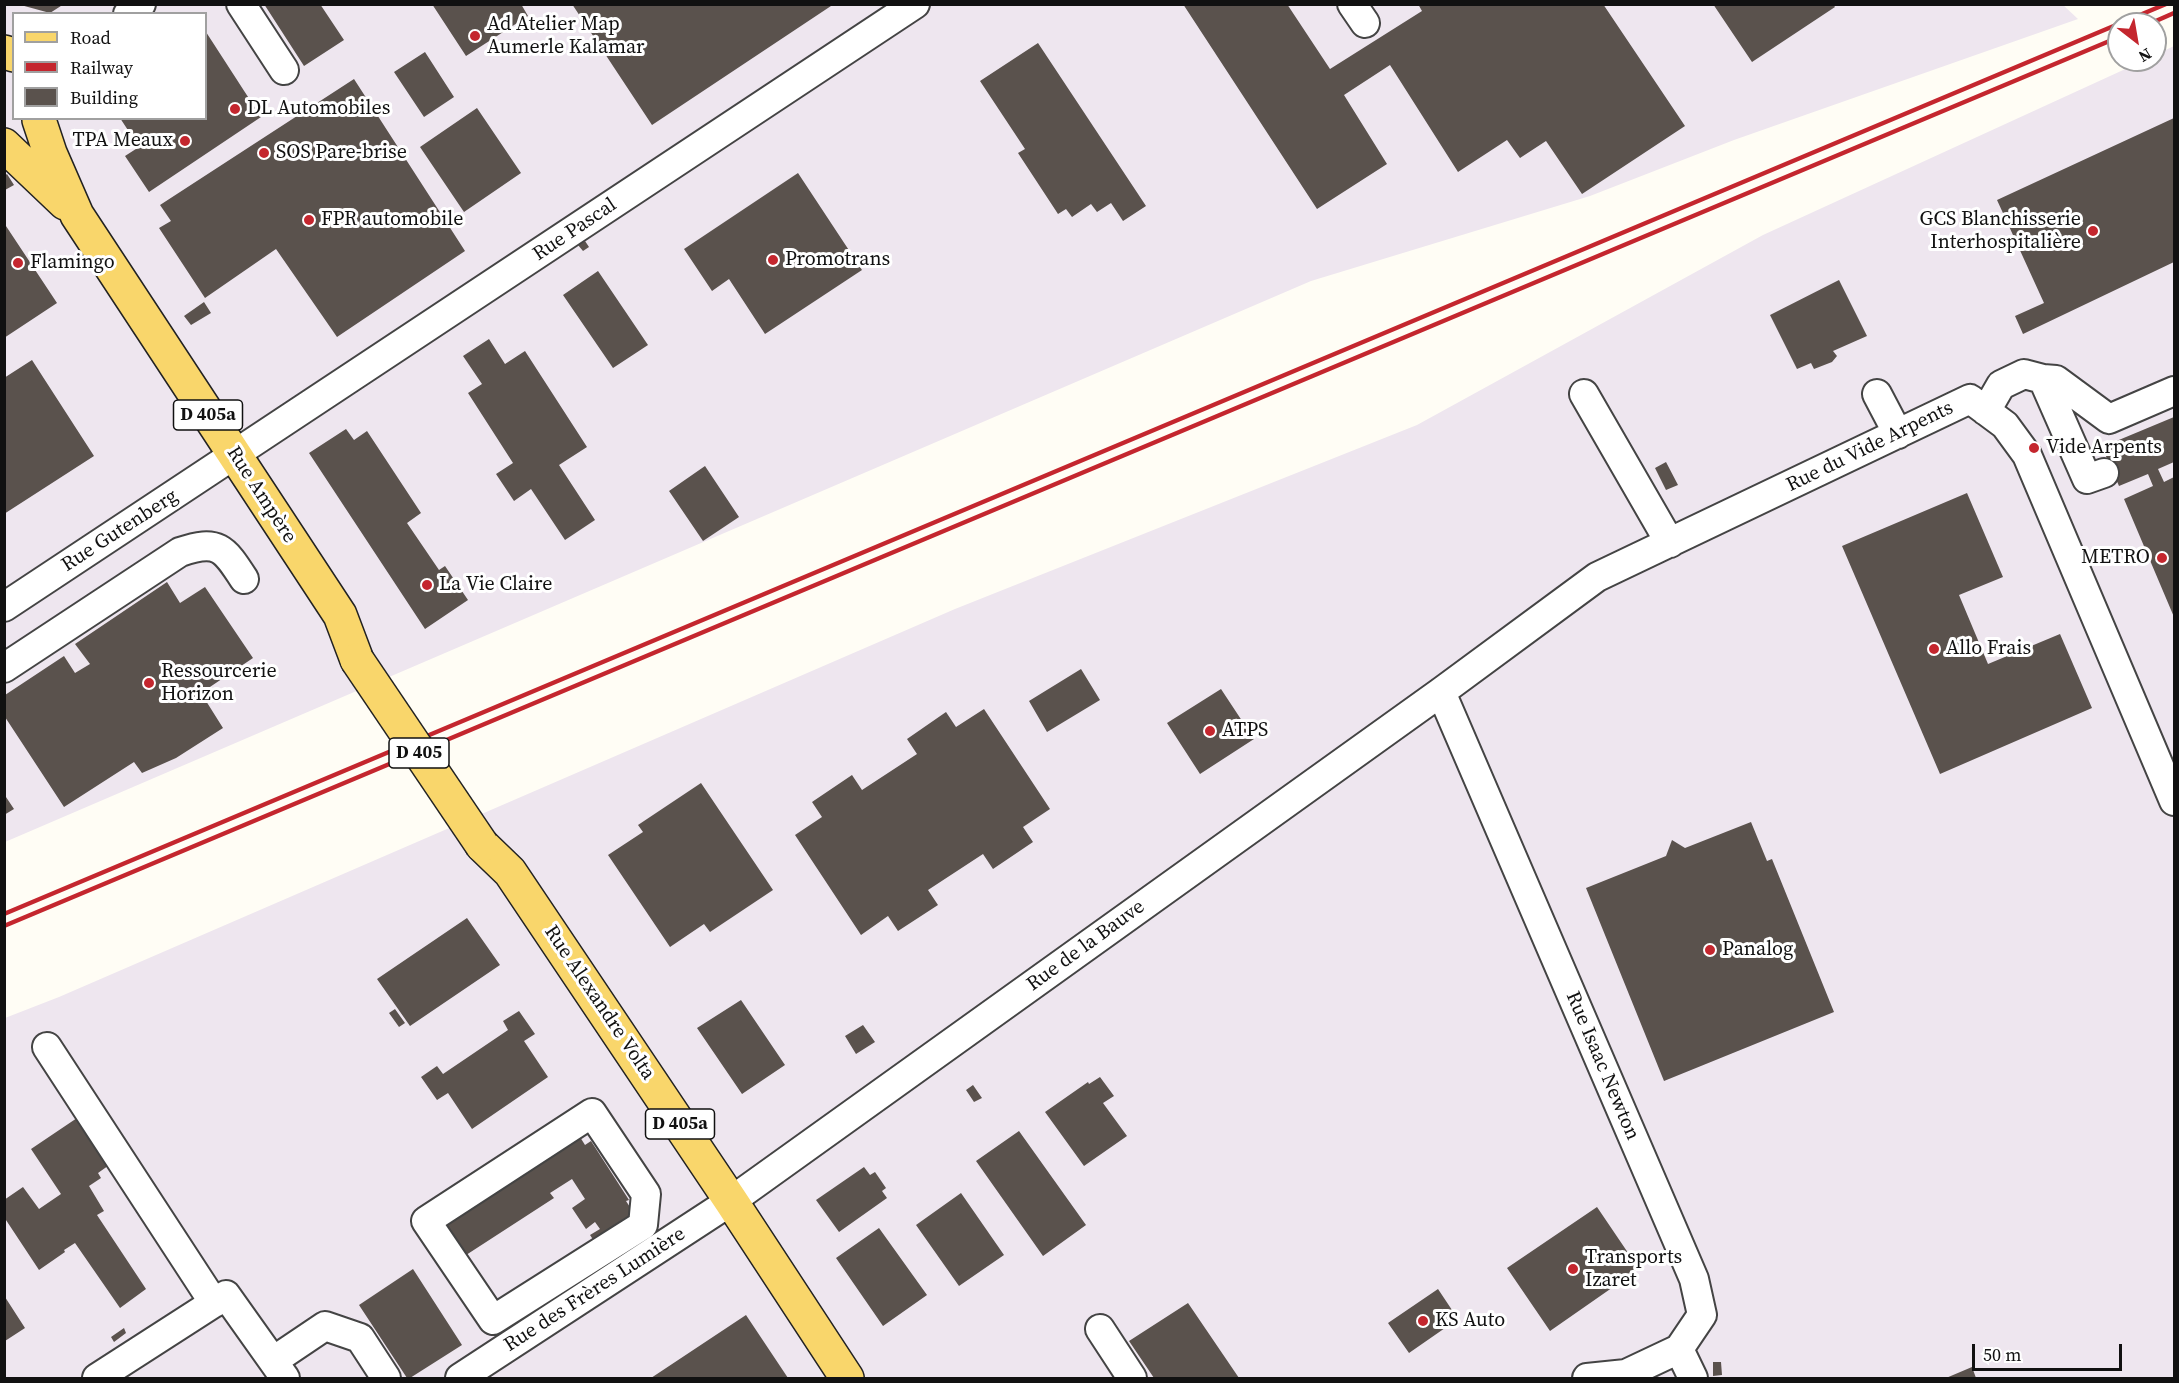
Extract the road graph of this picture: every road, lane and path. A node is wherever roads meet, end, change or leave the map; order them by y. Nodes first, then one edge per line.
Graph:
1 (241, 4) edge
2 (915, 4) edge
3 (284, 70) dead end
4 (38, 120) edge
5 (39, 120) edge
6 (4, 144) edge
7 (77, 215) junction
8 (2043, 379) junction
9 (2175, 391) edge
10 (1584, 394) dead end
11 (1877, 394) dead end
12 (1986, 411) junction
13 (2109, 419) junction
14 (1898, 434) junction
15 (2068, 437) junction
16 (235, 455) junction
17 (2104, 473) dead end
18 (1670, 543) junction
19 (244, 579) dead end
20 (4, 607) edge
21 (367, 655) joint
22 (4, 668) edge
23 (1441, 692) junction
24 (2175, 801) edge
25 (490, 840) joint
26 (47, 1047) dead end
27 (731, 1201) junction
28 (555, 1282) junction
29 (214, 1303) junction
30 (571, 1306) junction
31 (1100, 1329) dead end
32 (1679, 1349) junction
33 (279, 1370) edge
34 (98, 1378) edge
35 (386, 1378) edge
36 (460, 1378) edge
37 (847, 1378) edge
38 (1132, 1378) edge
39 (1587, 1378) edge
40 (1694, 1378) edge

1 - 3 street
2 - 16 street, Rue Pascal
4 - 6 main road
5 - 7 main road, Rue Ampère / D 405a
6 - 7 main road, Rue Ampère / D 405a
7 - 16 main road, Rue Ampère / D 405a
8 - 12 street
8 - 13 street
8 - 15 street
9 - 13 street
10 - 18 street
11 - 14 street
12 - 14 street, Rue du Vide Arpents
12 - 24 street, Rue du Vide Arpents
13 - 15 street
14 - 18 street, Rue du Vide Arpents
15 - 17 street
16 - 20 street, Rue Gutenberg
16 - 21 main road, Rue Ampère / D 405a
18 - 23 street, Rue du Vide Arpents
19 - 22 street
21 - 25 main road, D 405, bridge
23 - 27 street, Rue de la Bauve
23 - 32 street, Rue Isaac Newton
25 - 27 main road, Rue Alexandre Volta / D 405a
26 - 29 street
27 - 30 street, Rue des Frères Lumière
27 - 37 main road, Rue Alexandre Volta / D 405a
28 - 28 street
28 - 30 street
29 - 33 street
29 - 34 street
30 - 36 street, Rue des Frères Lumière
31 - 38 street
32 - 39 street
32 - 40 street
33 - 35 street

